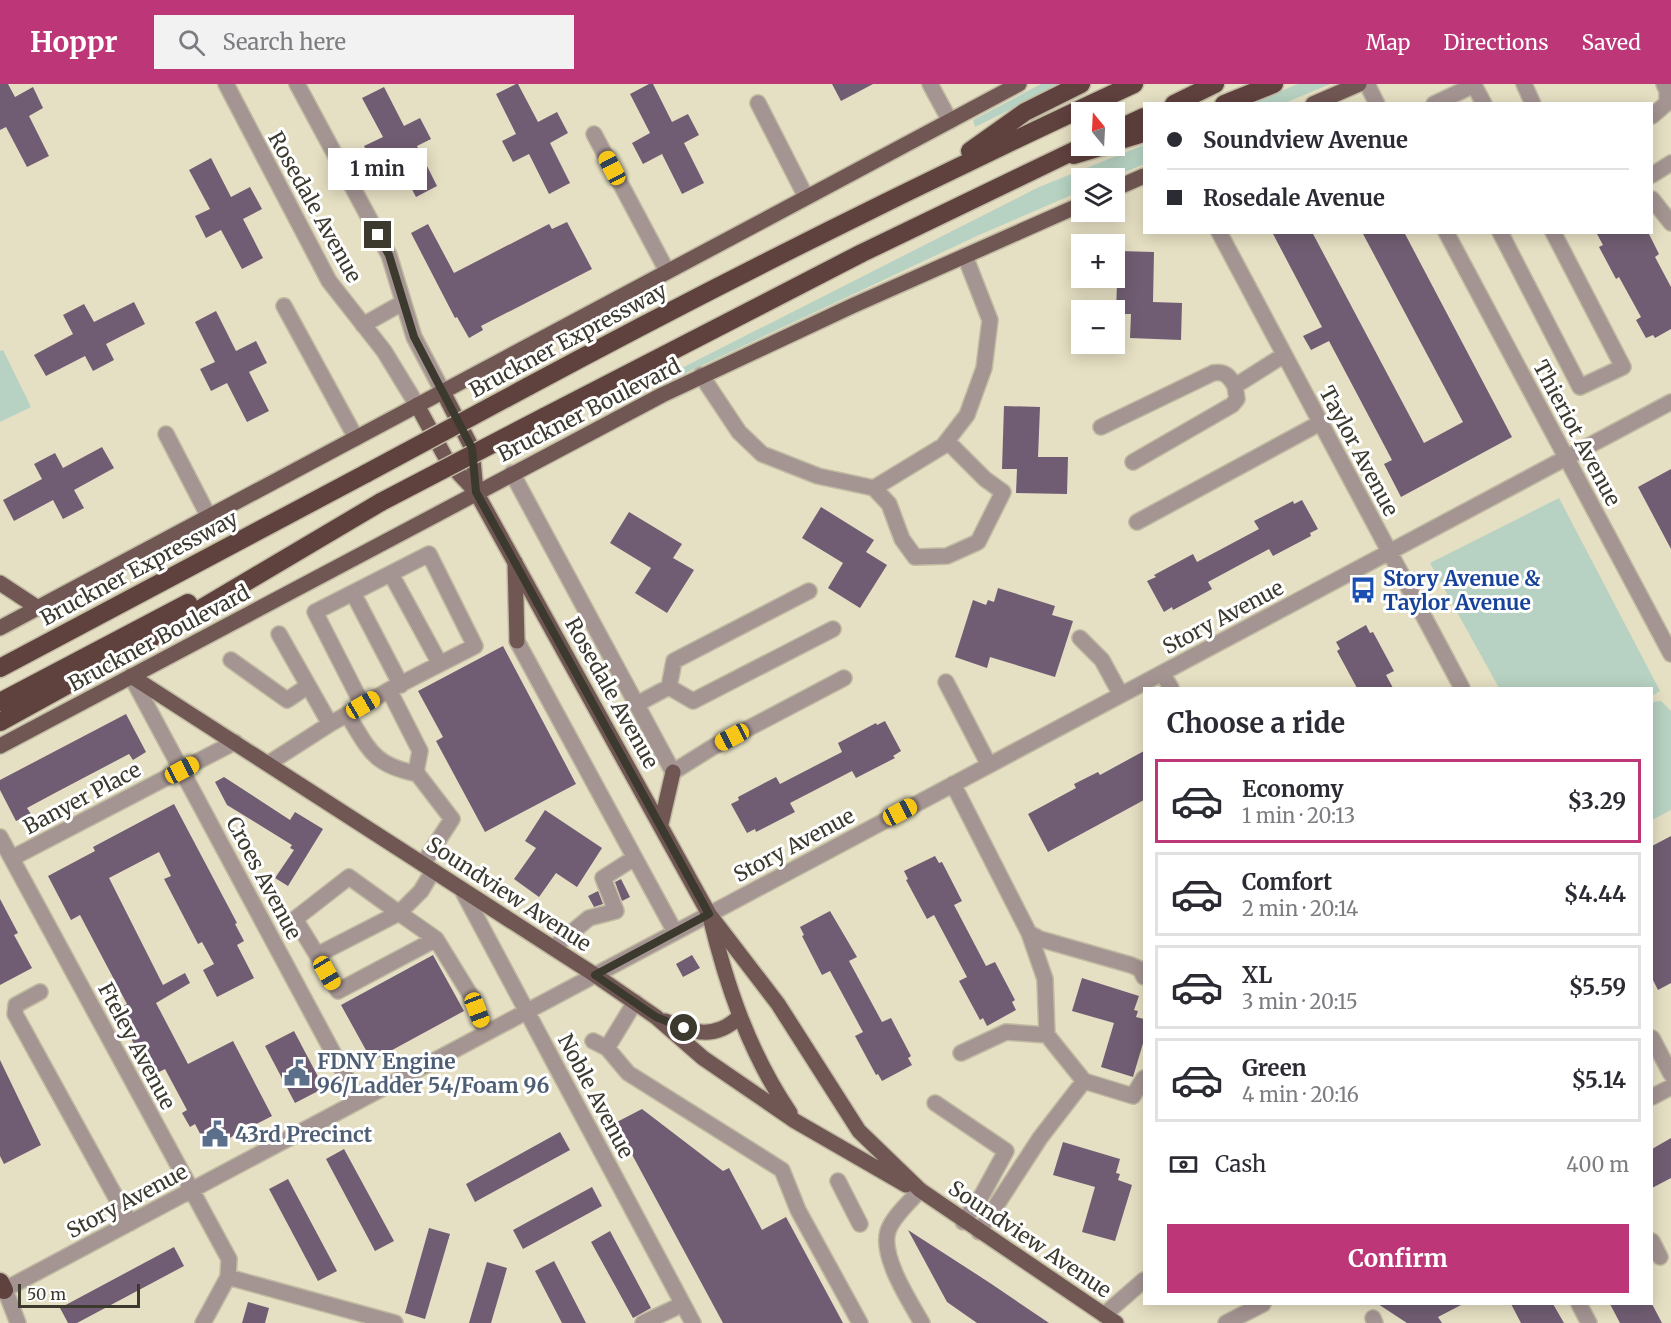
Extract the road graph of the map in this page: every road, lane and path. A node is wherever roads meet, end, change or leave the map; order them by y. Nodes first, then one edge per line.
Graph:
1 (226, 84) edge
2 (297, 84) edge
3 (930, 84) edge
4 (1019, 84) edge
5 (1081, 84) edge
6 (1134, 84) edge
7 (1215, 84) edge
8 (1274, 84) edge
9 (1359, 84) edge
10 (1367, 84) edge
11 (1524, 84) edge
12 (1664, 84) edge
13 (1178, 102) edge
14 (1229, 102) edge
15 (1318, 102) edge
16 (1376, 102) edge
17 (1438, 102) edge
18 (1483, 102) edge
19 (1532, 102) edge
20 (758, 103) dead end
21 (1653, 115) edge
22 (1143, 117) edge
23 (950, 121) junction
24 (1125, 126) edge
25 (594, 134) dead end
26 (1143, 134) edge
27 (1125, 139) edge
28 (1071, 152) edge
29 (1071, 156) edge
30 (1049, 162) junction
31 (1671, 163) edge
32 (1653, 173) edge
33 (1143, 176) edge
34 (932, 179) junction
35 (1125, 184) edge
36 (806, 197) junction
37 (1653, 200) edge
38 (1071, 209) edge
39 (1671, 223) edge
40 (1220, 234) edge
41 (1447, 234) edge
42 (1501, 234) edge
43 (1553, 234) edge
44 (964, 256) junction
45 (667, 271) junction
46 (402, 303) junction
47 (284, 306) dead end
48 (363, 326) junction
49 (1284, 355) junction
50 (701, 375) junction
51 (1235, 386) junction
52 (443, 392) junction
53 (1671, 402) edge
54 (417, 405) junction
55 (1320, 423) junction
56 (1101, 427) dead end
57 (166, 434) dead end
58 (356, 438) junction
59 (947, 441) junction
60 (1566, 458) junction
61 (1133, 462) dead end
62 (512, 473) junction
63 (874, 488) junction
64 (476, 492) junction
65 (381, 502) junction
66 (209, 517) junction
67 (1137, 522) dead end
68 (1389, 552) junction
69 (515, 562) junction
70 (391, 574) junction
71 (0, 583) edge
72 (809, 591) dead end
73 (353, 593) junction
74 (39, 608) junction
75 (0, 628) edge
76 (833, 629) dead end
77 (279, 634) dead end
78 (1080, 638) dead end
79 (517, 641) joint
80 (1671, 654) edge
81 (231, 660) dead end
82 (440, 664) junction
83 (0, 668) edge
84 (1162, 673) junction
85 (131, 676) junction
86 (844, 678) dead end
87 (946, 681) dead end
88 (309, 686) junction
89 (669, 687) junction
90 (1170, 687) edge
91 (1461, 687) edge
92 (395, 688) junction
93 (1121, 695) junction
94 (0, 702) edge
95 (637, 704) junction
96 (363, 705) junction
97 (347, 714) junction
98 (0, 722) edge
99 (330, 724) junction
100 (235, 742) junction
101 (0, 746) edge
102 (269, 763) junction
103 (989, 765) junction
104 (182, 770) junction
105 (673, 772) junction
106 (418, 774) junction
107 (953, 784) junction
108 (661, 824) junction
109 (0, 837) edge
110 (12, 858) junction
111 (634, 858) junction
112 (428, 868) junction
113 (462, 890) junction
114 (399, 913) junction
115 (709, 914) junction
116 (675, 932) junction
117 (1029, 933) junction
118 (436, 939) junction
119 (553, 948) junction
120 (317, 956) junction
121 (595, 975) junction
122 (1143, 975) edge
123 (40, 992) dead end
124 (635, 1002) junction
125 (527, 1011) junction
126 (656, 1017) junction
127 (739, 1017) junction
128 (486, 1033) junction
129 (1047, 1035) junction
130 (1653, 1040) edge
131 (806, 1047) joint
132 (961, 1053) dead end
133 (1671, 1074) edge
134 (1084, 1081) junction
135 (1143, 1082) edge
136 (1671, 1087) edge
137 (1653, 1096) edge
138 (1139, 1098) edge
139 (359, 1101) junction
140 (935, 1102) dead end
141 (795, 1121) junction
142 (838, 1181) dead end
143 (191, 1190) junction
144 (920, 1190) junction
145 (963, 1221) junction
146 (130, 1223) junction
147 (860, 1224) dead end
148 (979, 1232) junction
149 (1653, 1243) edge
150 (1660, 1257) dead end
151 (228, 1277) junction
152 (1143, 1281) edge
153 (1, 1284) edge
154 (683, 1304) junction
155 (1261, 1305) edge
156 (1580, 1305) edge
157 (1110, 1319) edge
158 (18, 1323) edge
159 (203, 1323) edge
160 (395, 1323) edge
161 (643, 1323) edge
162 (693, 1323) edge
163 (860, 1323) edge
164 (922, 1323) edge
165 (1227, 1323) edge
166 (1589, 1323) edge

1 - 48 street, Rosedale Avenue
2 - 46 street, Rosedale Avenue
3 - 23 street
4 - 23 main road
5 - 34 highway
6 - 34 highway, Bruckner Expressway
7 - 13 highway
8 - 14 highway
9 - 15 main road
10 - 16 street
11 - 19 street
12 - 21 street
17 - 18 street
20 - 36 street
22 - 24 highway
23 - 36 main road
25 - 45 street
26 - 27 highway
28 - 30 highway
29 - 30 highway
30 - 65 highway, bridge
31 - 32 street
33 - 35 main road
34 - 83 highway, Bruckner Expressway, bridge
36 - 45 main road
37 - 39 street
38 - 44 main road, Bruckner Boulevard
40 - 49 street, Taylor Avenue
41 - 60 street, Thieriot Avenue
42 - 43 street
44 - 50 main road, Bruckner Boulevard
44 - 59 street
45 - 52 main road
46 - 48 street
46 - 52 street, Rosedale Avenue
47 - 58 street
48 - 54 street, Rosedale Avenue
49 - 51 street
49 - 55 street, Taylor Avenue
50 - 62 main road, Bruckner Boulevard
50 - 63 street
51 - 56 street
51 - 61 street
52 - 54 main road
52 - 64 main road, Rosedale Avenue
53 - 60 street, Story Avenue
54 - 58 main road
54 - 64 main road, Rosedale Avenue
55 - 67 street
55 - 68 street, Taylor Avenue
57 - 66 street
58 - 66 main road
59 - 63 street
59 - 63 street
60 - 68 street, Story Avenue
60 - 80 street, Thieriot Avenue
62 - 64 main road, Bruckner Boulevard
62 - 95 street, Rosedale Avenue
64 - 69 main road, Rosedale Avenue
64 - 85 main road, Bruckner Boulevard
65 - 94 highway
65 - 98 highway
66 - 74 main road
68 - 84 street, Story Avenue
68 - 91 street, Taylor Avenue
69 - 79 main road
69 - 108 main road, Rosedale Avenue
70 - 73 street
70 - 82 street
70 - 82 street
71 - 74 main road
72 - 89 street
73 - 92 street
73 - 96 street
74 - 75 main road
76 - 89 street
77 - 88 street
78 - 93 street
79 - 111 street
81 - 88 street
82 - 92 street
84 - 90 street
84 - 93 street, Story Avenue
85 - 100 main road, Soundview Avenue
85 - 101 main road, Bruckner Boulevard
85 - 104 street, Croes Avenue
86 - 105 street
87 - 103 street
88 - 99 street
89 - 95 street
92 - 96 street
92 - 106 street
93 - 103 street, Story Avenue
95 - 105 street, Rosedale Avenue
96 - 97 street
97 - 99 street
97 - 106 street
99 - 102 street
100 - 102 main road, Soundview Avenue
100 - 104 street, Banyer Place
102 - 112 main road, Soundview Avenue
103 - 107 street, Story Avenue
104 - 110 street, Banyer Place
104 - 139 street, Croes Avenue
105 - 108 main road
106 - 112 street
107 - 115 street, Story Avenue
107 - 117 street
108 - 115 main road, Rosedale Avenue
109 - 110 street, Fteley Avenue
110 - 143 street, Fteley Avenue
111 - 116 street
111 - 119 street
112 - 113 main road, Soundview Avenue
112 - 114 street
113 - 119 main road, Soundview Avenue
113 - 125 street, Noble Avenue
114 - 118 street
114 - 120 street
114 - 120 street
115 - 116 street, Story Avenue
115 - 127 main road, Rosedale Avenue
115 - 131 main road, Rosedale Avenue
116 - 121 street, Story Avenue
117 - 122 street
117 - 129 street
118 - 120 street
118 - 128 street
119 - 121 main road, Soundview Avenue
121 - 124 main road, Soundview Avenue
121 - 125 street, Story Avenue
123 - 146 street
124 - 126 main road, Soundview Avenue
124 - 163 street
125 - 128 street, Story Avenue
125 - 154 street, Noble Avenue
126 - 127 main road
126 - 141 main road, Soundview Avenue
127 - 141 main road, Rosedale Avenue
128 - 139 street, Story Avenue
129 - 132 street
129 - 134 street
130 - 133 street
131 - 144 main road, Soundview Avenue
134 - 138 street
134 - 148 street
135 - 138 street
136 - 137 street
139 - 143 street, Story Avenue
140 - 145 street
141 - 144 main road, Soundview Avenue
142 - 147 street
143 - 146 street, Story Avenue
143 - 151 street, Fteley Avenue
144 - 145 main road, Soundview Avenue
144 - 164 street
145 - 148 main road, Soundview Avenue
146 - 153 street, Story Avenue
148 - 157 main road, Soundview Avenue
149 - 150 street
151 - 159 street
151 - 160 street
152 - 157 street
153 - 158 street
154 - 161 street
154 - 162 street, Noble Avenue
155 - 165 street
156 - 166 street

